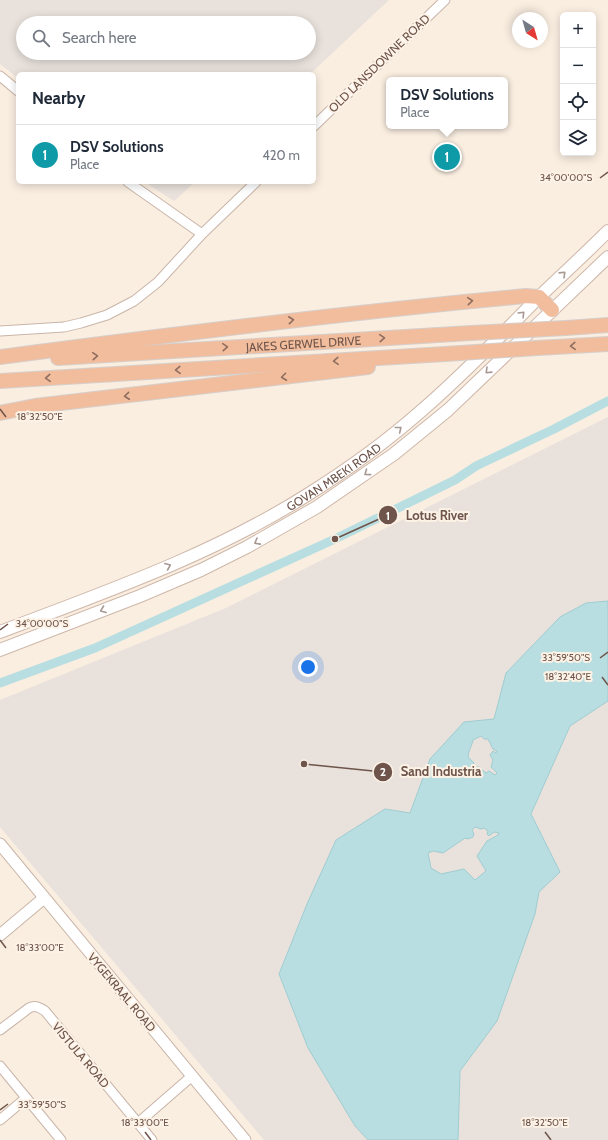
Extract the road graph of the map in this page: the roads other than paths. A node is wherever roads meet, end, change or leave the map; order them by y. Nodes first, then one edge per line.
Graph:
1 (445, 0) edge
2 (0, 76) edge
3 (16, 89) edge
4 (316, 124) edge
5 (131, 184) edge
6 (254, 184) edge
7 (608, 231) edge
8 (202, 234) junction
9 (608, 257) edge
10 (539, 297) junction
11 (552, 310) junction
12 (608, 325) edge
13 (0, 331) edge
14 (608, 344) edge
15 (439, 354) junction
16 (0, 357) edge
17 (0, 362) edge
18 (0, 380) edge
19 (0, 413) edge
20 (0, 632) edge
21 (0, 650) edge
22 (0, 845) edge
23 (44, 898) junction
24 (0, 935) edge
25 (0, 1030) edge
26 (0, 1066) edge
27 (192, 1076) junction
28 (26, 1098) junction
29 (0, 1120) edge
30 (138, 1122) junction
31 (61, 1140) edge
32 (152, 1140) edge
33 (245, 1140) edge

1 - 4 street, OLD LANSDOWNE ROAD
2 - 3 street
5 - 8 street
6 - 8 street
10 -> 7 main road, GOVAN MBEKI ROAD
8 - 13 street
9 - 11 main road, GOVAN MBEKI ROAD
10 - 11 highway
16 -> 10 highway
20 -> 10 main road, GOVAN MBEKI ROAD
11 -> 21 main road, GOVAN MBEKI ROAD
17 -> 12 highway, JAKES GERWEL DRIVE, bridge
14 -> 15 highway, JAKES GERWEL DRIVE, bridge
15 -> 18 highway, JAKES GERWEL DRIVE
15 -> 19 highway
22 - 23 street, VYGEKRAAL ROAD
23 - 24 street
23 - 27 street, VYGEKRAAL ROAD
25 - 30 street, VISTULA ROAD
26 - 28 street
27 - 30 street
27 - 33 street, VYGEKRAAL ROAD
28 - 29 street
28 - 31 street
30 - 32 street, VISTULA ROAD

